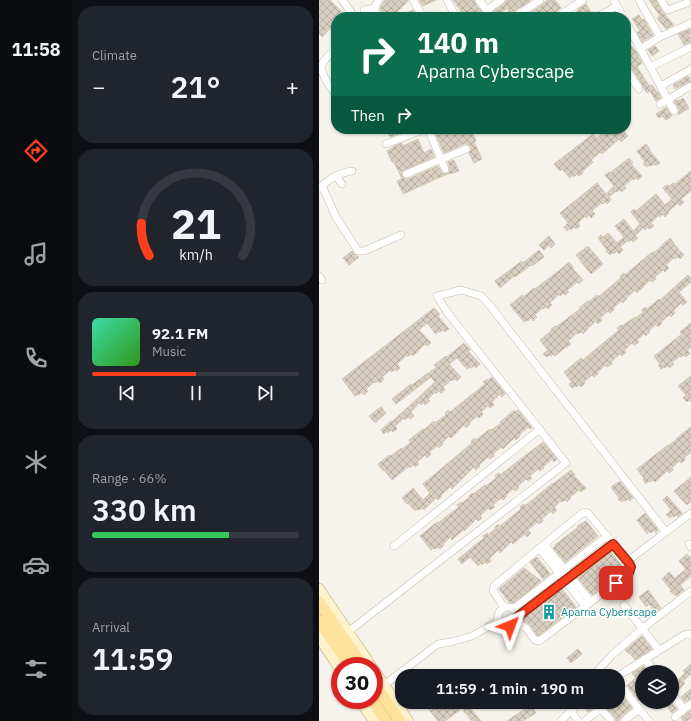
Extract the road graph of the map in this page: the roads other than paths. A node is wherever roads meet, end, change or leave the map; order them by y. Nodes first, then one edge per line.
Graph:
1 (342, 0) edge
2 (379, 0) edge
3 (413, 0) edge
4 (447, 0) edge
5 (479, 0) edge
6 (501, 0) edge
7 (540, 0) edge
8 (583, 0) edge
9 (639, 0) edge
10 (661, 0) edge
11 (616, 3) edge
12 (687, 3) dead end
13 (375, 8) junction
14 (364, 10) dead end
15 (487, 10) joint
16 (351, 12) edge
17 (376, 12) edge
18 (420, 12) edge
19 (453, 12) edge
20 (527, 12) edge
21 (565, 12) edge
22 (604, 12) edge
23 (620, 12) edge
24 (691, 23) edge
25 (631, 31) edge
26 (660, 37) junction
27 (691, 47) edge
28 (640, 48) junction
29 (331, 54) edge
30 (650, 67) junction
31 (691, 69) edge
32 (631, 77) edge
33 (661, 86) junction
34 (691, 86) edge
35 (331, 88) edge
36 (639, 89) dead end
37 (667, 99) junction
38 (660, 104) dead end
39 (674, 111) dead end
40 (412, 134) edge
41 (430, 134) edge
42 (386, 144) dead end
43 (467, 149) dead end
44 (441, 160) junction
45 (445, 169) dead end
46 (352, 171) dead end
47 (406, 174) dead end
48 (336, 176) junction
49 (342, 184) dead end
50 (321, 187) edge
51 (401, 236) dead end
52 (539, 429) junction
53 (691, 513) edge
54 (666, 532) junction
55 (607, 536) junction
56 (613, 544) junction
57 (394, 546) dead end
58 (542, 546) junction
59 (633, 557) dead end
60 (565, 569) junction
61 (559, 574) junction
62 (571, 576) junction
63 (565, 581) junction
64 (319, 588) edge
65 (691, 591) edge
66 (319, 602) edge
67 (588, 604) junction
68 (624, 604) dead end
69 (504, 607) junction
70 (513, 609) junction
71 (517, 618) junction
72 (319, 620) edge
73 (499, 621) junction
74 (643, 628) junction
75 (348, 632) junction
76 (691, 635) edge
77 (319, 637) edge
78 (659, 650) junction
79 (332, 657) edge
80 (343, 657) edge
81 (357, 657) edge
82 (365, 657) edge
83 (645, 659) junction
84 (650, 665) edge
85 (599, 669) edge
86 (625, 672) edge
87 (383, 681) edge
88 (383, 689) edge
89 (383, 691) edge
90 (625, 691) edge
91 (679, 703) edge
92 (635, 704) edge
93 (691, 704) edge
94 (366, 709) edge
95 (378, 709) edge
96 (595, 709) edge
97 (601, 709) edge
98 (639, 709) joint
99 (684, 709) junction
100 (571, 711) joint
101 (675, 717) dead end
102 (374, 721) edge
103 (386, 721) edge
104 (400, 721) edge
105 (408, 721) edge
106 (561, 721) edge
107 (578, 721) edge
108 (585, 721) edge
109 (611, 721) edge
110 (624, 721) edge
111 (649, 721) edge

1 - 16 street
2 - 13 street
3 - 18 street
4 - 19 street
5 - 15 street
6 - 15 street
7 - 20 street
8 - 21 street
9 - 26 street
10 - 12 street
11 - 22 street
11 - 23 street
13 - 14 street
13 - 17 street
24 - 26 street
25 - 28 street
26 - 28 street
27 - 30 street
28 - 30 street
29 - 35 street
30 - 33 street
31 - 33 street
32 - 36 street
33 - 37 street
34 - 37 street
37 - 38 street
37 - 39 street
40 - 42 street
41 - 44 street
43 - 44 street
44 - 45 street
44 - 47 street
46 - 48 street
48 - 49 street
48 - 50 street
50 - 51 street
52 - 54 street
52 - 57 street
52 - 75 street
53 - 54 street
54 - 59 street
55 - 56 street
55 - 58 street
55 - 60 street
56 - 62 street
56 - 67 street
58 - 60 street
58 - 61 street
58 - 69 street
60 - 61 street
60 - 62 street
61 - 63 street
61 - 70 street
62 - 63 street
62 - 67 street
63 - 67 street
63 - 71 street
64 - 75 street
65 - 74 street
66 - 81 main road
67 - 71 street
68 - 74 street
69 - 70 street
69 - 73 street
70 - 71 street
71 - 73 street
72 - 80 main road
73 - 87 street
74 - 78 street
74 - 85 street
75 - 82 street
76 - 78 street
77 - 79 street
78 - 83 street
83 - 84 street
83 - 86 street
88 - 105 street
89 - 104 main road
90 - 92 street
91 - 99 street
93 - 99 street
94 - 102 street
95 - 103 main road
96 - 108 street
97 - 109 street
98 - 110 street
98 - 111 street
99 - 101 street
100 - 106 street
100 - 107 street

